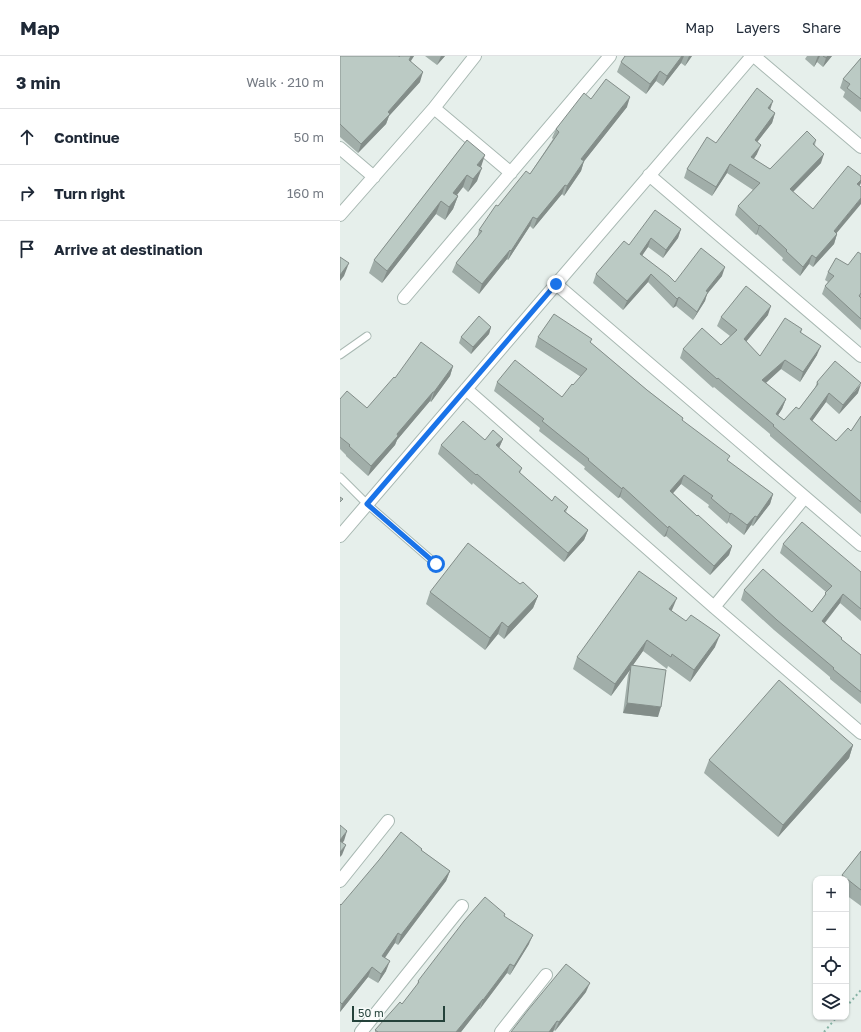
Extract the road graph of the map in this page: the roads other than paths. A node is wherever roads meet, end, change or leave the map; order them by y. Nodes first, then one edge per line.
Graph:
1 (475, 56) edge
2 (610, 56) edge
3 (753, 56) edge
4 (434, 108) junction
5 (861, 147) edge
6 (340, 148) edge
7 (510, 173) junction
8 (649, 175) junction
9 (374, 177) junction
10 (340, 216) edge
11 (556, 284) junction
12 (404, 298) dead end
13 (367, 336) dead end
14 (340, 355) edge
15 (861, 356) edge
16 (466, 389) junction
17 (340, 478) edge
18 (805, 497) junction
19 (367, 504) junction
20 (340, 536) edge
21 (861, 545) edge
22 (436, 564) dead end
23 (714, 607) junction
24 (861, 733) edge
25 (388, 821) dead end
26 (340, 881) edge
27 (462, 906) dead end
28 (546, 976) dead end
29 (361, 1032) edge
30 (500, 1032) edge

1 - 4 street
2 - 7 street
3 - 5 street
3 - 8 street
4 - 7 street
4 - 9 street
6 - 9 street
7 - 12 street
8 - 11 street
8 - 15 street
9 - 10 street
11 - 16 street
11 - 18 street
13 - 14 lane
16 - 19 street
16 - 23 street
17 - 19 lane
18 - 21 street
18 - 23 street
19 - 20 street
19 - 22 lane
23 - 24 street
25 - 26 street
27 - 29 street
28 - 30 street

